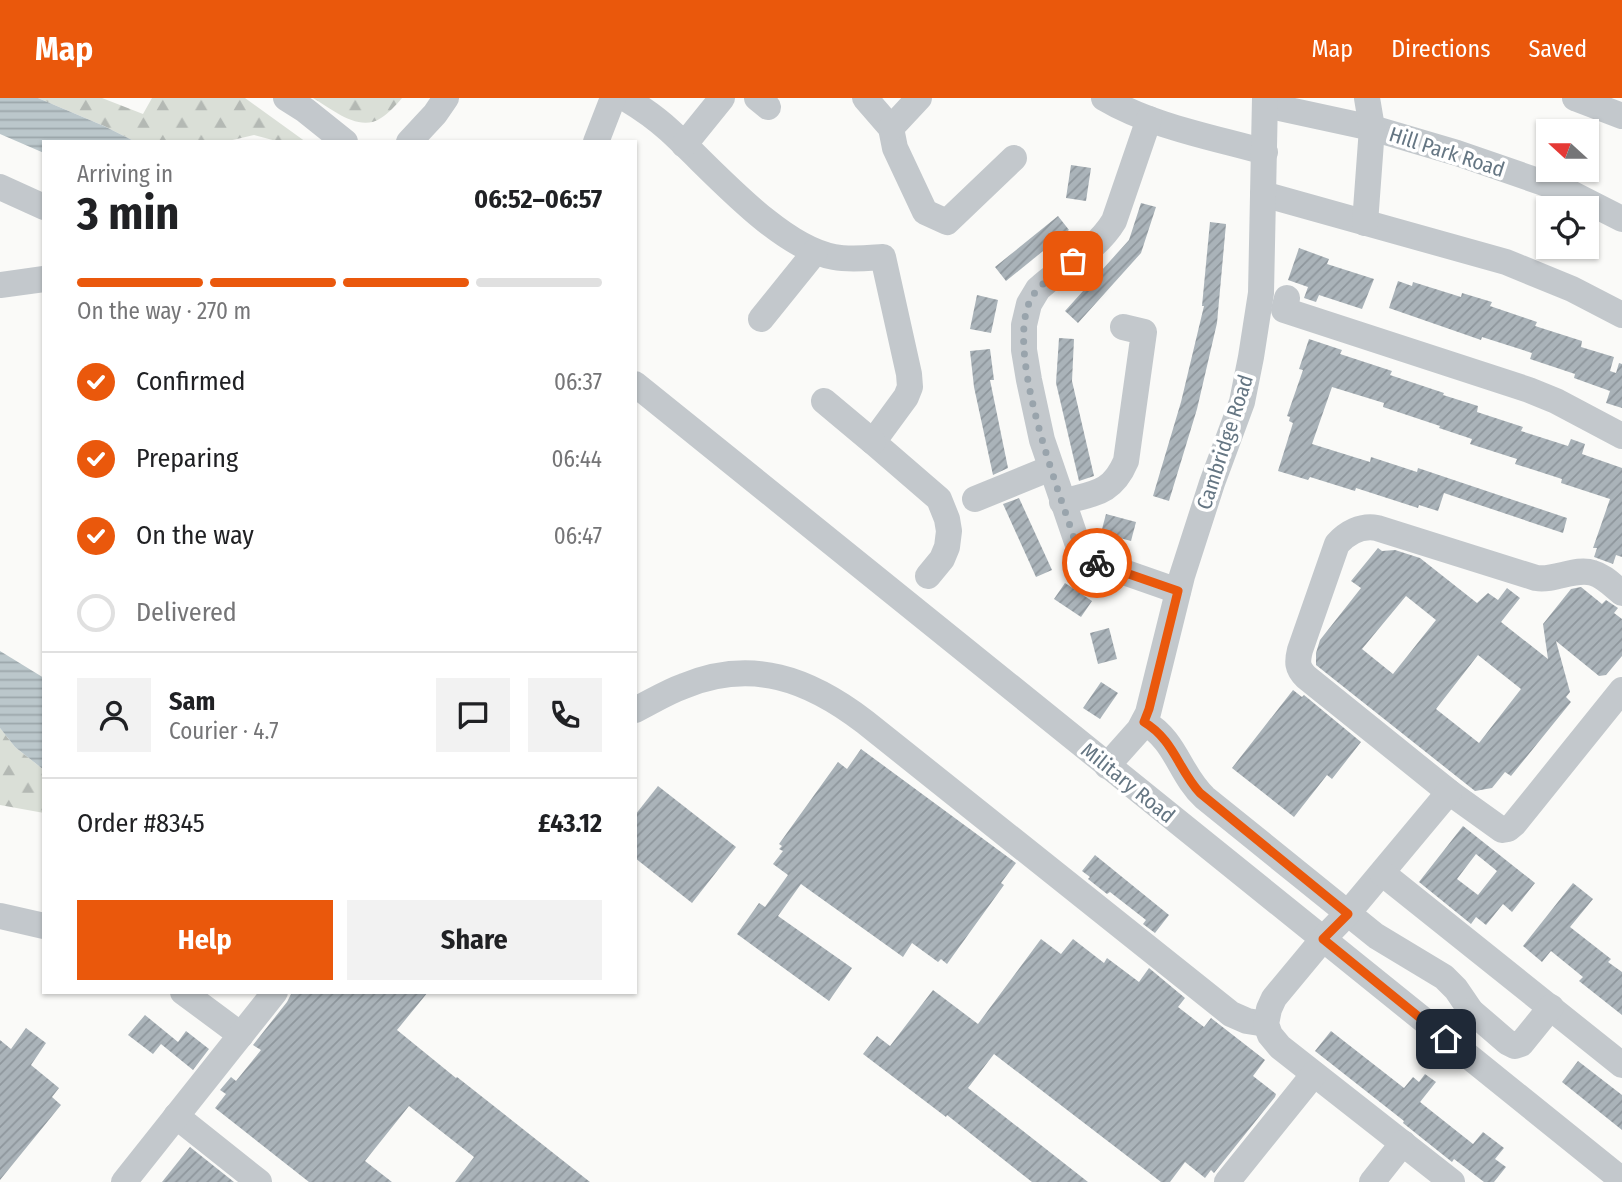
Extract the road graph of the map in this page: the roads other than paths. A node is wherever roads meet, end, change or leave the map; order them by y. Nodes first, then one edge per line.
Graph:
1 (286, 98) edge
2 (446, 98) edge
3 (613, 98) edge
4 (625, 98) edge
5 (722, 98) edge
6 (865, 98) edge
7 (919, 98) edge
8 (1104, 98) edge
9 (1367, 98) edge
10 (1575, 98) edge
11 (1265, 101) edge
12 (1622, 116) edge
13 (1149, 119) junction
14 (891, 128) junction
15 (1372, 128) junction
16 (342, 140) edge
17 (411, 140) edge
18 (597, 140) edge
19 (684, 145) junction
20 (1265, 152) junction
21 (1014, 158) dead end
22 (0, 187) edge
23 (1263, 194) junction
24 (42, 206) edge
25 (1622, 219) edge
26 (1365, 223) junction
27 (815, 252) junction
28 (42, 279) edge
29 (0, 285) edge
30 (1282, 310) junction
31 (1622, 315) edge
32 (761, 319) dead end
33 (1123, 327) dead end
34 (637, 386) edge
35 (824, 401) dead end
36 (1622, 436) edge
37 (873, 442) junction
38 (1051, 468) junction
39 (975, 499) dead end
40 (1062, 502) junction
41 (928, 576) dead end
42 (1178, 591) junction
43 (1622, 593) edge
44 (1622, 690) edge
45 (637, 709) edge
46 (1144, 722) junction
47 (1107, 765) junction
48 (1449, 792) junction
49 (1382, 873) junction
50 (1348, 914) junction
51 (0, 916) edge
52 (42, 926) edge
53 (1323, 939) junction
54 (186, 994) edge
55 (273, 994) edge
56 (1550, 1007) junction
57 (1471, 1011) junction
58 (1266, 1024) junction
59 (241, 1035) junction
60 (1446, 1039) junction
61 (1622, 1065) edge
62 (1314, 1074) junction
63 (176, 1116) junction
64 (1403, 1143) junction
65 (1622, 1180) edge
66 (124, 1182) edge
67 (259, 1182) edge
68 (1227, 1182) edge
69 (1373, 1182) edge
70 (1452, 1182) edge

1 - 16 street
2 - 17 street
3 - 18 street
4 - 19 street
5 - 19 street
6 - 14 street
7 - 14 street
8 - 13 street
9 - 15 street
10 - 12 street
11 - 15 street, Hill Park Road
11 - 20 street, Cambridge Road
13 - 20 street
13 - 38 street
14 - 21 street
15 - 25 street, Hill Park Road
15 - 26 street
19 - 27 street
20 - 23 street, Cambridge Road
22 - 24 street
23 - 26 street
23 - 30 street, Cambridge Road
26 - 31 street
27 - 32 street
27 - 37 street
28 - 29 street
30 - 36 street
30 - 42 street, Cambridge Road
33 - 40 street
34 - 47 street, Military Road
35 - 37 street
37 - 41 street
38 - 39 street
38 - 40 street
40 - 42 street
42 - 46 street, Cambridge Road
43 - 48 street
44 - 48 street
45 - 58 street
46 - 47 street, Cambridge Road
46 - 50 street
47 - 53 street, Military Road
48 - 49 street
49 - 50 street
49 - 56 street
50 - 53 street
50 - 57 street
51 - 52 street
53 - 58 street
53 - 60 street, Military Road
54 - 59 street
55 - 59 street
56 - 57 street
56 - 61 street
57 - 60 street
58 - 62 street
59 - 63 street
60 - 65 street, Military Road
62 - 64 street
62 - 68 street
63 - 66 street
63 - 67 street
64 - 69 street
64 - 70 street

